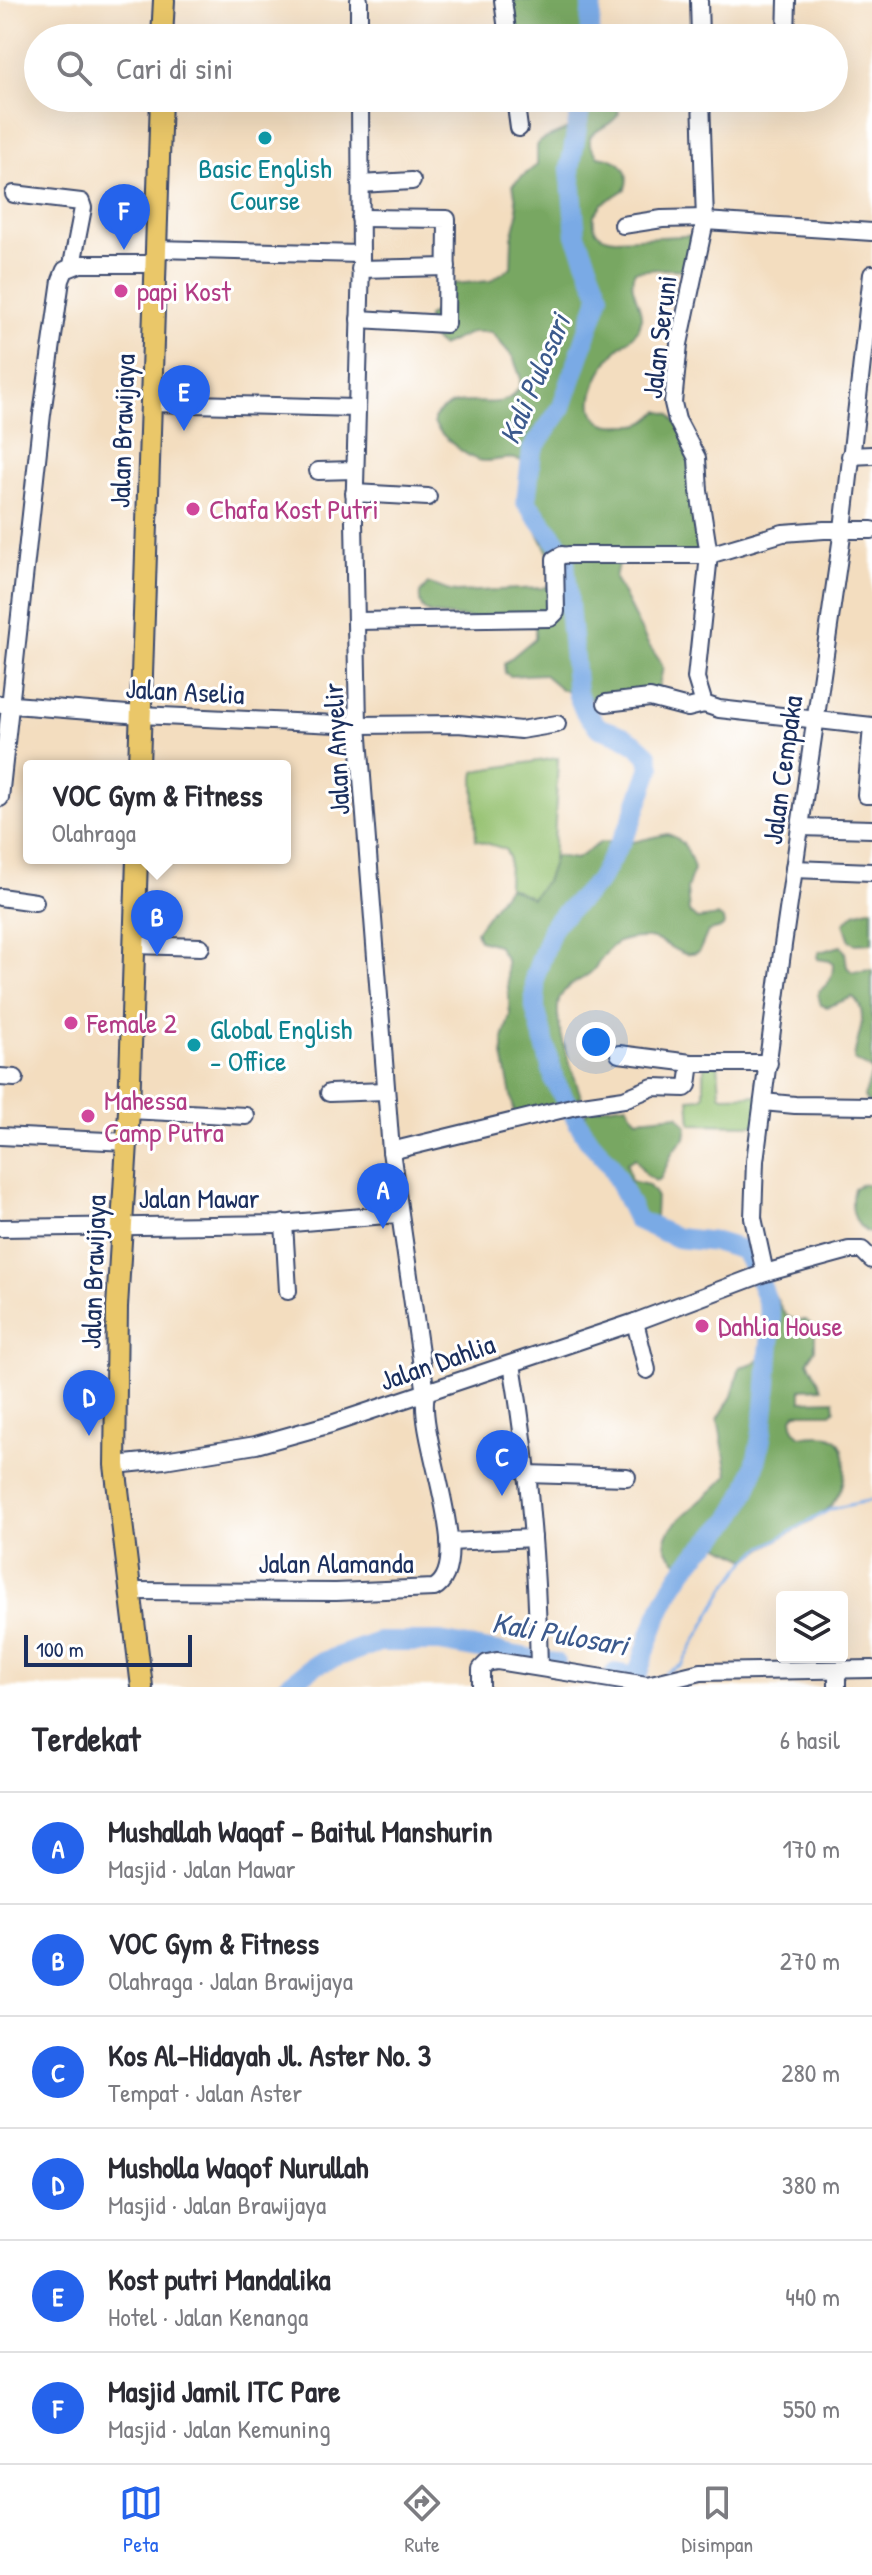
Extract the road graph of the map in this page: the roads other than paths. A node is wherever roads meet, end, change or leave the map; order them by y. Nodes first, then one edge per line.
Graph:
1 (164, 0) edge
2 (359, 0) edge
3 (503, 0) edge
4 (699, 0) edge
5 (787, 0) edge
6 (163, 24) edge
7 (358, 24) edge
8 (506, 24) edge
9 (700, 24) edge
10 (786, 24) edge
11 (161, 112) edge
12 (360, 112) edge
13 (517, 112) edge
14 (701, 112) edge
15 (519, 128) dead end
16 (412, 181) dead end
17 (360, 184) junction
18 (14, 194) dead end
19 (360, 218) junction
20 (705, 220) junction
21 (623, 225) dead end
22 (872, 232) edge
23 (156, 256) junction
24 (360, 262) junction
25 (72, 265) junction
26 (447, 267) junction
27 (872, 274) edge
28 (359, 319) junction
29 (864, 391) edge
30 (150, 403) junction
31 (356, 408) junction
32 (872, 455) edge
33 (850, 456) junction
34 (354, 470) junction
35 (318, 471) dead end
36 (354, 493) junction
37 (428, 497) dead end
38 (843, 529) junction
39 (872, 530) edge
40 (709, 555) junction
41 (356, 621) junction
42 (606, 703) dead end
43 (5, 704) edge
44 (712, 707) junction
45 (140, 715) junction
46 (816, 718) junction
47 (557, 724) dead end
48 (358, 725) junction
49 (872, 726) edge
50 (139, 760) edge
51 (872, 795) edge
52 (0, 798) edge
53 (800, 827) junction
54 (872, 829) edge
55 (137, 864) edge
56 (794, 869) junction
57 (872, 872) edge
58 (0, 897) edge
59 (35, 902) dead end
60 (134, 945) junction
61 (201, 947) dead end
62 (619, 1054) dead end
63 (691, 1063) junction
64 (769, 1063) junction
65 (386, 1091) junction
66 (329, 1093) dead end
67 (763, 1102) junction
68 (872, 1106) edge
69 (129, 1110) junction
70 (246, 1116) dead end
71 (0, 1136) edge
72 (128, 1142) junction
73 (391, 1151) junction
74 (398, 1214) junction
75 (284, 1223) junction
76 (121, 1225) junction
77 (0, 1228) edge
78 (872, 1260) edge
79 (757, 1276) junction
80 (288, 1291) dead end
81 (635, 1322) junction
82 (512, 1364) junction
83 (647, 1370) dead end
84 (426, 1394) junction
85 (115, 1465) junction
86 (526, 1474) junction
87 (627, 1477) dead end
88 (533, 1538) junction
89 (449, 1542) junction
90 (130, 1591) junction
91 (539, 1658) junction
92 (872, 1669) edge
93 (837, 1678) edge
94 (480, 1684) edge
95 (667, 1684) edge
96 (142, 1687) edge

1 - 6 main road
2 - 7 street
3 - 8 street
4 - 9 street
5 - 10 street
11 - 23 main road, Jalan Brawijaya
12 - 17 street, Jalan Anyelir
13 - 15 street
14 - 20 street, Jalan Seruni
16 - 17 street
17 - 19 street, Jalan Anyelir
18 - 25 street
19 - 24 street, Jalan Anyelir
19 - 26 street
20 - 21 street
20 - 22 street
20 - 40 street, Jalan Seruni
23 - 24 street
23 - 25 street
23 - 30 main road, Jalan Brawijaya
24 - 26 street
24 - 28 street, Jalan Anyelir
25 - 43 street
26 - 28 street
27 - 29 street, Jalan Cempaka
28 - 31 street, Jalan Anyelir
29 - 33 street, Jalan Cempaka
30 - 31 street
30 - 45 main road, Jalan Brawijaya
31 - 34 street, Jalan Anyelir
32 - 33 street
33 - 38 street, Jalan Cempaka
34 - 35 street
34 - 36 street, Jalan Anyelir
36 - 37 street
36 - 41 street, Jalan Anyelir
38 - 39 street
38 - 40 street
38 - 46 street, Jalan Cempaka
40 - 41 street
40 - 44 street, Jalan Seruni
41 - 48 street, Jalan Anyelir
42 - 44 street
43 - 45 street, Jalan Aselia
43 - 52 street
44 - 46 street
45 - 48 street, Jalan Aselia
45 - 50 main road, Jalan Brawijaya
46 - 49 street
46 - 53 street, Jalan Cempaka
47 - 48 street, Jalan Aselia
48 - 65 street, Jalan Anyelir
49 - 51 street
53 - 54 street
53 - 56 street, Jalan Cempaka
55 - 60 main road, Jalan Brawijaya
56 - 57 street
56 - 64 street, Jalan Cempaka
58 - 59 street
60 - 61 street
60 - 69 main road, Jalan Brawijaya
62 - 63 street
63 - 64 street
63 - 73 street
64 - 67 street, Jalan Cempaka
65 - 66 street
65 - 73 street, Jalan Anyelir
67 - 68 street
67 - 79 street, Jalan Cempaka
69 - 70 street
69 - 72 main road, Jalan Brawijaya
71 - 72 street
72 - 76 main road, Jalan Brawijaya
73 - 74 street, Jalan Anyelir
74 - 75 street, Jalan Mawar
74 - 84 street, Jalan Anyelir
75 - 76 street, Jalan Mawar
75 - 80 street
76 - 77 street, Jalan Mawar
76 - 85 main road, Jalan Brawijaya
78 - 79 street, Jalan Dahlia
79 - 81 street, Jalan Dahlia
81 - 82 street, Jalan Dahlia
81 - 83 street
82 - 84 street, Jalan Dahlia
82 - 86 street
84 - 85 street, Jalan Dahlia
84 - 89 street, Jalan Alamanda
85 - 90 main road, Jalan Brawijaya
86 - 87 street
86 - 88 street
88 - 89 street, Jalan Alamanda
88 - 91 street
89 - 90 street, Jalan Alamanda
90 - 96 main road, Jalan Brawijaya
91 - 94 street
91 - 95 street
92 - 93 street
93 - 95 street

